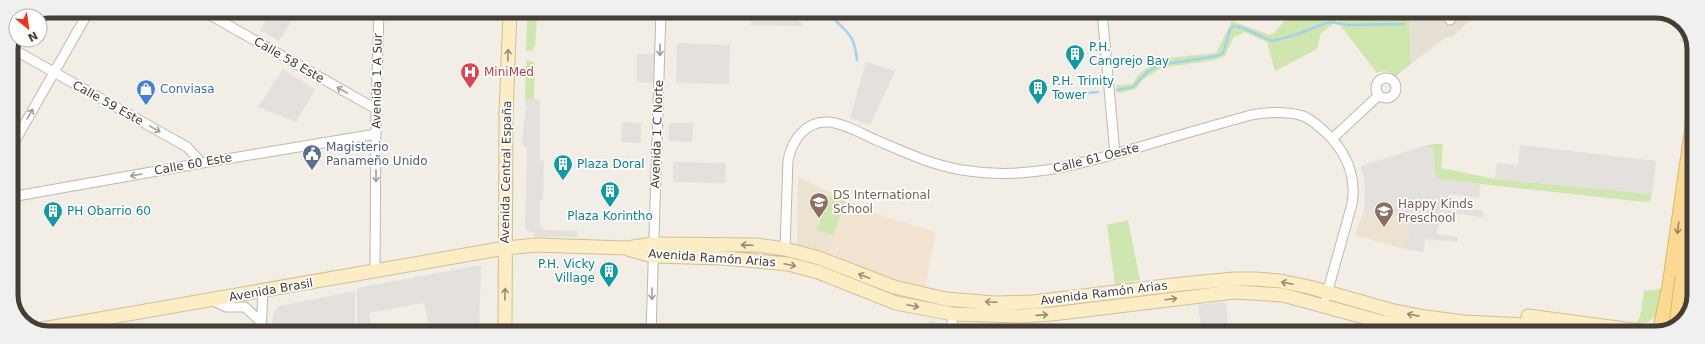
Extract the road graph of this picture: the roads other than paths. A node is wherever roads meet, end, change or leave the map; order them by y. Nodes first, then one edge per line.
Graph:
1 (85, 18) edge
2 (215, 18) edge
3 (379, 18) edge
4 (510, 18) edge
5 (661, 18) edge
6 (1103, 18) edge
7 (18, 52) edge
8 (54, 73) junction
9 (1380, 95) dead end
10 (376, 109) junction
11 (376, 134) junction
12 (18, 136) edge
13 (1333, 138) junction
14 (1115, 154) junction
15 (202, 163) junction
16 (18, 196) edge
17 (1687, 244) edge
18 (505, 248) junction
19 (653, 250) junction
20 (786, 250) junction
21 (1687, 261) edge
22 (375, 271) junction
23 (1685, 280) edge
24 (1144, 288) junction
25 (263, 290) junction
26 (1687, 291) edge
27 (1328, 292) junction
28 (211, 300) junction
29 (970, 301) junction
30 (1146, 302) junction
31 (1324, 306) junction
32 (953, 314) junction
33 (1679, 316) edge
34 (1452, 320) junction
35 (78, 326) edge
36 (259, 326) edge
37 (261, 326) edge
38 (505, 326) edge
39 (651, 326) edge
40 (951, 326) edge
41 (1402, 326) edge
42 (1534, 326) edge
43 (1615, 326) edge
44 (1659, 326) edge

1 - 8 street
10 -> 2 street, Calle 58 Este
3 - 10 street, Avenida 1 A Sur
18 -> 4 main road, Avenida Central España
5 -> 19 street, Avenida 1 C Norte
6 - 14 street
7 - 8 street, Calle 59 Este
12 -> 8 street
8 -> 15 street, Calle 59 Este
9 - 13 street
10 - 11 street, Avenida 1 A Sur
11 - 15 street, Calle 60 Este
11 -> 22 street, Avenida 1 A Sur
13 - 14 street, Calle 61 Oeste
13 - 27 street, Calle 61 Oeste
14 - 20 street, Calle 61 Oeste
15 -> 16 street, Calle 60 Este
17 -> 23 main road
18 - 19 main road, Avenida Ramón Arias
18 - 22 main road, Avenida Brasil
38 -> 18 main road, Avenida Central España
20 -> 19 main road, Avenida Ramón Arias
19 -> 32 main road, Avenida Ramón Arias
19 -> 39 street, Avenida 1 C Norte
29 -> 20 main road, Avenida Ramón Arias
21 - 23 main road
22 - 25 main road, Avenida Brasil
23 - 26 main road, bridge
23 - 33 main road, bridge
23 - 44 main road
27 -> 24 main road, Avenida Ramón Arias
24 -> 29 main road, Avenida Ramón Arias
24 - 30 main road
25 - 28 main road, Avenida Brasil
25 - 37 street
27 - 31 street, Calle 61 Oeste
34 -> 27 main road, Avenida Ramón Arias
28 - 35 main road, Avenida Brasil
28 - 36 street
29 - 32 main road
30 -> 31 main road, Avenida Ramón Arias
32 -> 30 main road, Avenida Ramón Arias
31 - 41 main road, Avenida Ramón Arias
32 - 40 street
34 - 42 main road, Avenida Ramón Arias
34 - 43 main road

